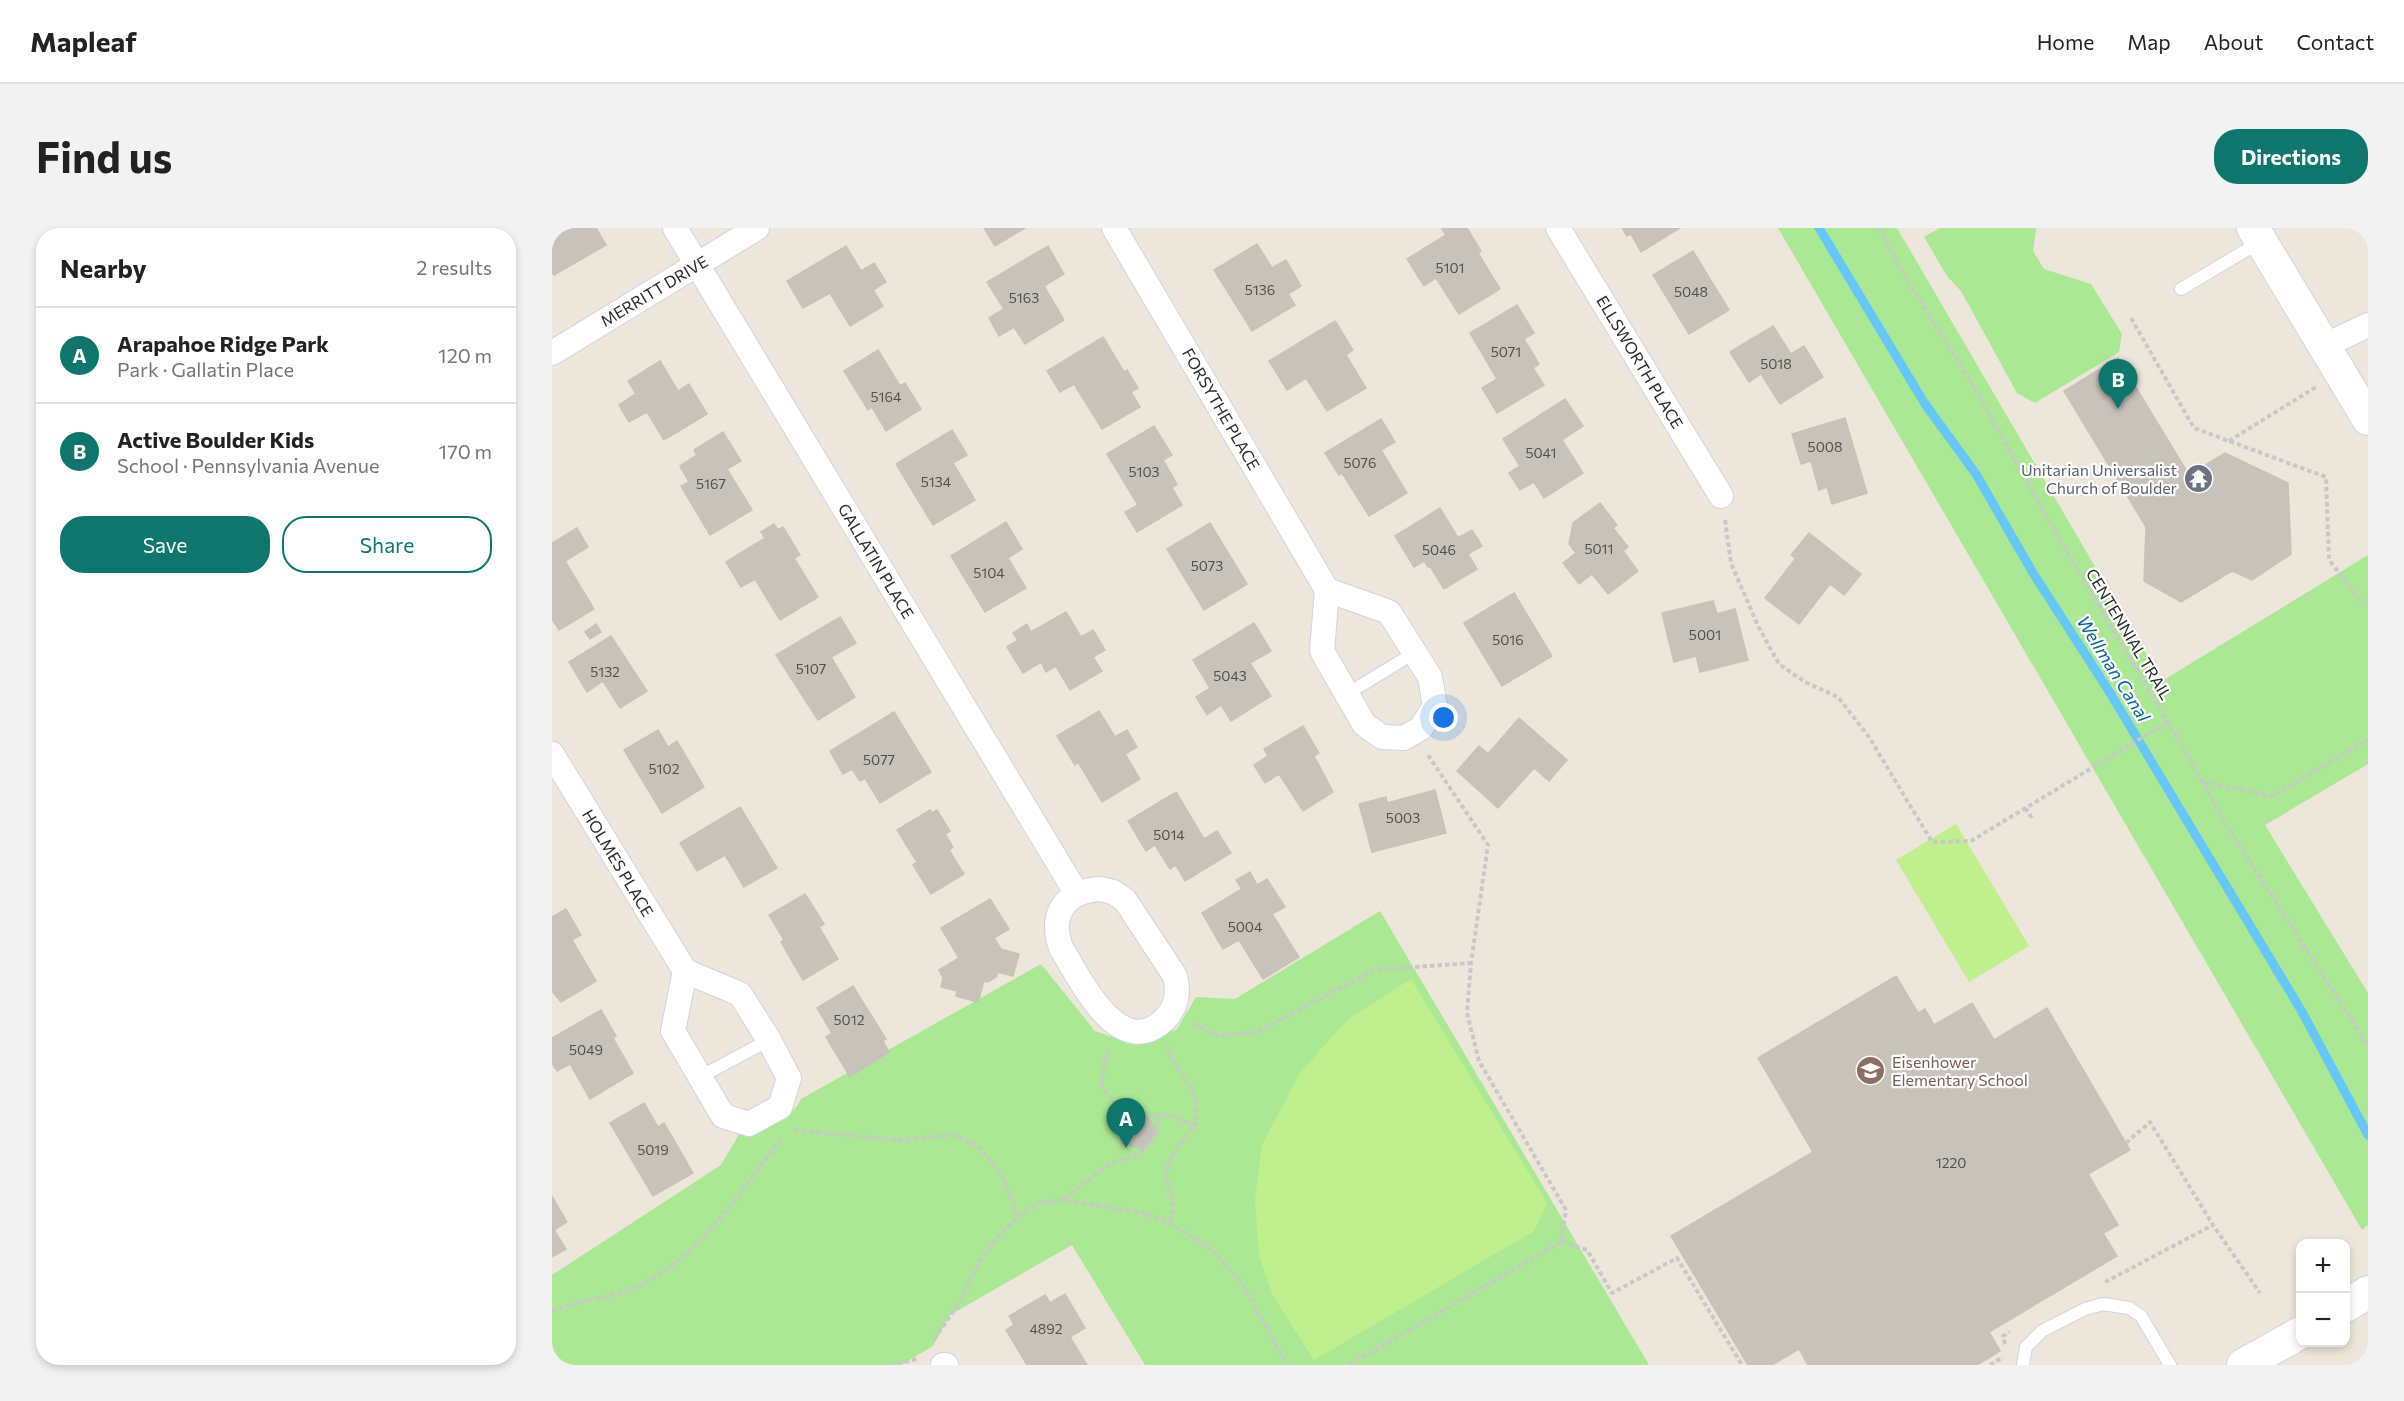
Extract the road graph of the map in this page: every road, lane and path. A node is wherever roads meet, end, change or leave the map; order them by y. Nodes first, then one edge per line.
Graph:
1 (675, 228) edge
2 (757, 228) edge
3 (1114, 228) edge
4 (1558, 228) edge
5 (1879, 228) edge
6 (2257, 235) edge
7 (697, 265) junction
8 (2181, 289) dead end
9 (2131, 318) dead end
10 (2368, 326) edge
11 (552, 353) edge
12 (2332, 359) junction
13 (2368, 420) edge
14 (2229, 441) junction
15 (1721, 496) joint
16 (1327, 590) junction
17 (2364, 605) dead end
18 (1414, 653) junction
19 (1347, 694) junction
20 (2168, 722) junction
21 (1413, 732) junction
22 (2368, 740) edge
23 (552, 754) edge
24 (2203, 782) junction
25 (2025, 808) junction
26 (2032, 818) dead end
27 (1077, 894) junction
28 (1471, 963) junction
29 (685, 971) junction
30 (1171, 1011) junction
31 (1114, 1024) junction
32 (769, 1040) junction
33 (2368, 1046) edge
34 (700, 1077) junction
35 (1157, 1117) junction
36 (1196, 1125) junction
37 (2126, 1143) dead end
38 (1063, 1200) junction
39 (1018, 1217) junction
40 (1169, 1223) junction
41 (1561, 1242) junction
42 (2368, 1292) edge
43 (2260, 1293) dead end
44 (2350, 1303) edge
45 (552, 1311) edge
46 (2296, 1336) edge
47 (931, 1343) dead end
48 (938, 1360) edge
49 (890, 1365) edge
50 (1287, 1365) edge
51 (1349, 1365) edge
52 (1742, 1365) edge
53 (2023, 1365) edge
54 (2170, 1365) edge
55 (2243, 1365) edge

1 - 7 street, GALLATIN PLACE
2 - 7 street, MERRITT DRIVE
3 - 16 street, FORSYTHE PLACE
4 - 15 street, ELLSWORTH PLACE
5 - 20 path, CENTENNIAL TRAIL
6 - 8 lane
6 - 12 street
7 - 11 street, MERRITT DRIVE
7 - 27 street, GALLATIN PLACE
9 - 14 path
10 - 12 street
12 - 13 street
12 - 14 path
14 - 17 path
15 - 25 path
16 - 18 street
16 - 19 street
18 - 19 lane
18 - 21 street
19 - 21 street
20 - 24 path, CENTENNIAL TRAIL
20 - 25 path
21 - 28 path
22 - 24 path
23 - 29 street, HOLMES PLACE
24 - 33 path, CENTENNIAL TRAIL
25 - 26 path
27 - 30 street
27 - 31 street
28 - 30 path
28 - 41 path
29 - 32 street
29 - 34 street
30 - 31 street
30 - 36 path
31 - 35 path
32 - 34 lane
32 - 34 street
35 - 36 path
35 - 38 path
36 - 40 path
37 - 43 path
38 - 39 path
38 - 40 path
39 - 45 path
39 - 47 path
40 - 50 path
41 - 51 path
41 - 52 path
42 - 44 street
46 - 55 street
48 - 49 path
53 - 54 lane

